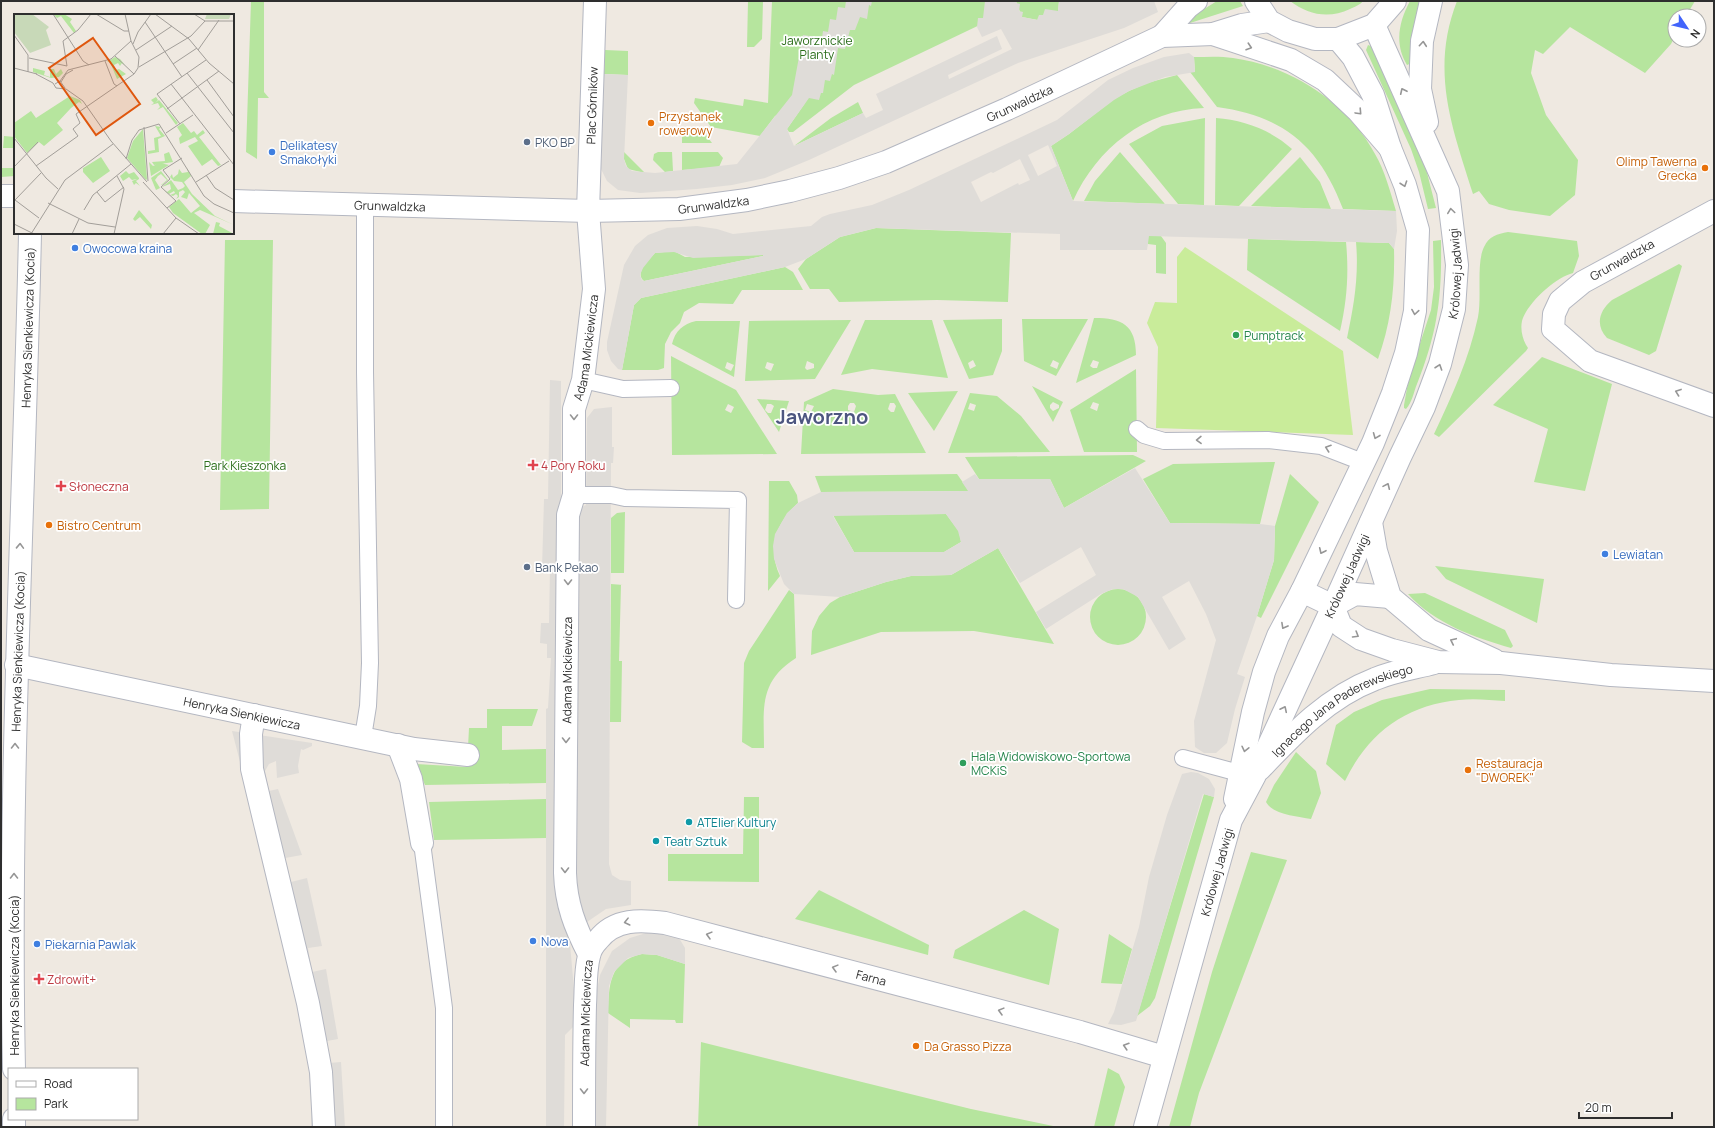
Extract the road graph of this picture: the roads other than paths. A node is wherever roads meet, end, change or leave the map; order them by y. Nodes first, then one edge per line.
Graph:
1 (595, 1) edge
2 (1196, 1) edge
3 (1256, 1) edge
4 (1396, 1) edge
5 (1431, 1) edge
6 (1269, 21) junction
7 (1374, 25) junction
8 (1213, 34) junction
9 (1162, 36) junction
10 (1338, 39) junction
11 (1390, 148) junction
12 (1432, 152) junction
13 (1, 196) edge
14 (14, 196) edge
15 (234, 201) edge
16 (365, 204) junction
17 (1714, 210) edge
18 (588, 211) junction
19 (30, 234) edge
20 (583, 380) junction
21 (671, 388) dead end
22 (1714, 406) edge
23 (1137, 429) dead end
24 (1365, 463) junction
25 (574, 495) junction
26 (1371, 522) junction
27 (1302, 591) junction
28 (1390, 597) junction
29 (736, 600) dead end
30 (1334, 606) junction
31 (1438, 662) junction
32 (1501, 663) junction
33 (16, 664) junction
34 (1714, 681) edge
35 (254, 715) junction
36 (363, 738) junction
37 (398, 745) junction
38 (468, 755) dead end
39 (1183, 758) dead end
40 (1247, 774) junction
41 (422, 843) joint
42 (589, 954) junction
43 (1164, 1057) junction
44 (14, 1068) edge
45 (324, 1127) edge
46 (444, 1127) edge
47 (584, 1127) edge
48 (1145, 1127) edge

1 - 18 street, Plac Górników
2 - 9 street, Grunwaldzka
3 - 6 street
4 - 7 street
12 -> 5 street
6 - 8 street, Grunwaldzka
6 - 10 street
7 - 10 street
12 -> 7 street, Królowej Jadwigi
8 - 9 street, Grunwaldzka
8 -> 11 street
9 - 18 street, Grunwaldzka
10 - 11 street
11 -> 24 street
26 -> 12 street, Królowej Jadwigi
13 - 14 street
15 - 16 street, Grunwaldzka
16 - 18 street, Grunwaldzka
16 - 36 lane
22 -> 17 street, Grunwaldzka
18 - 20 street, Adama Mickiewicza
33 -> 19 street, Henryka Sienkiewicza (Kocia)
20 - 21 lane
20 -> 25 street, Adama Mickiewicza
24 -> 23 lane
24 -> 27 street
25 - 29 lane
25 -> 42 street, Adama Mickiewicza
26 - 28 street
26 - 30 street, Królowej Jadwigi
27 - 30 street
27 -> 40 street
28 - 30 street
32 -> 28 street, Ignacego Jana Paderewskiego
30 -> 31 street, Ignacego Jana Paderewskiego
40 -> 30 street, Królowej Jadwigi
31 - 32 street, Ignacego Jana Paderewskiego
31 - 40 street, Ignacego Jana Paderewskiego
32 - 34 street, Ignacego Jana Paderewskiego
33 - 35 street, Henryka Sienkiewicza
44 -> 33 street, Henryka Sienkiewicza (Kocia)
35 - 36 street, Henryka Sienkiewicza
35 - 45 street
36 - 37 street, Henryka Sienkiewicza
37 - 38 street, Henryka Sienkiewicza
37 - 41 street
39 - 40 lane
40 - 43 street, Królowej Jadwigi
41 - 46 lane
43 -> 42 street, Farna
42 -> 47 street, Adama Mickiewicza
43 - 48 street, Królowej Jadwigi

